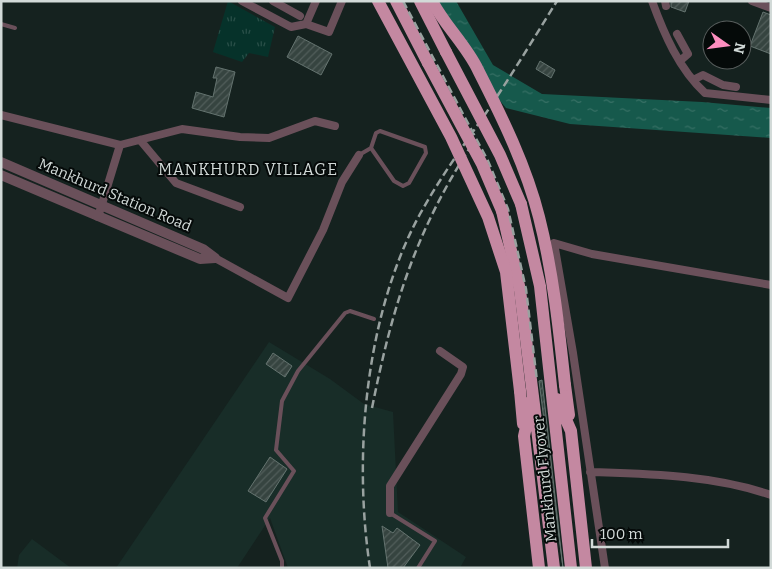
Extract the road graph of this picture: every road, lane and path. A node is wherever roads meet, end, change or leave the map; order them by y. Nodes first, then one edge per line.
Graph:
1 (242, 1) edge
2 (273, 1) edge
3 (316, 1) edge
4 (342, 1) edge
5 (378, 1) edge
6 (396, 1) edge
7 (420, 1) edge
8 (432, 1) edge
9 (652, 1) edge
10 (752, 1) edge
11 (771, 8) edge
12 (300, 16) dead end
13 (1, 24) edge
14 (306, 24) junction
15 (15, 28) dead end
16 (677, 34) dead end
17 (681, 60) junction
18 (693, 80) junction
19 (736, 87) dead end
20 (771, 100) edge
21 (1, 115) edge
22 (335, 126) dead end
23 (140, 140) junction
24 (120, 146) junction
25 (371, 148) junction
26 (359, 155) joint
27 (1, 162) edge
28 (1, 175) edge
29 (102, 206) junction
30 (240, 207) dead end
31 (98, 217) junction
32 (215, 258) junction
33 (771, 284) edge
34 (374, 319) dead end
35 (440, 350) dead end
36 (552, 387) junction
37 (534, 391) junction
38 (571, 431) junction
39 (524, 436) junction
40 (590, 472) junction
41 (771, 495) edge
42 (390, 513) joint
43 (282, 568) edge
44 (418, 568) edge
45 (539, 568) edge
46 (554, 568) edge
47 (571, 568) edge
48 (586, 568) edge
49 (605, 568) edge

1 - 14 street
2 - 12 street
3 - 14 street
4 - 14 street
5 - 39 highway, bridge
6 - 37 highway, Mankhurd Flyover, bridge
7 - 36 highway, bridge
8 - 38 highway, bridge
9 - 17 street
10 - 11 street
13 - 15 lane
16 - 17 street
17 - 18 street
18 - 19 street
18 - 20 street
21 - 24 street
22 - 23 street
23 - 24 street
23 - 30 street
24 - 29 street
25 - 25 lane
25 - 26 lane
26 - 32 street, Mankhurd Station Road
27 - 29 street, Mankhurd Station Road
28 - 31 street, Mankhurd Station Road
29 - 31 street
29 - 32 street, Mankhurd Station Road
31 - 32 street, Mankhurd Station Road
33 - 40 street
34 - 43 lane
35 - 42 street
36 - 38 highway
36 - 47 highway, Mankhurd Flyover
37 - 39 highway
37 - 46 highway, Mankhurd Flyover
38 - 48 highway
39 - 45 highway
40 - 41 street
40 - 49 street
42 - 44 lane

